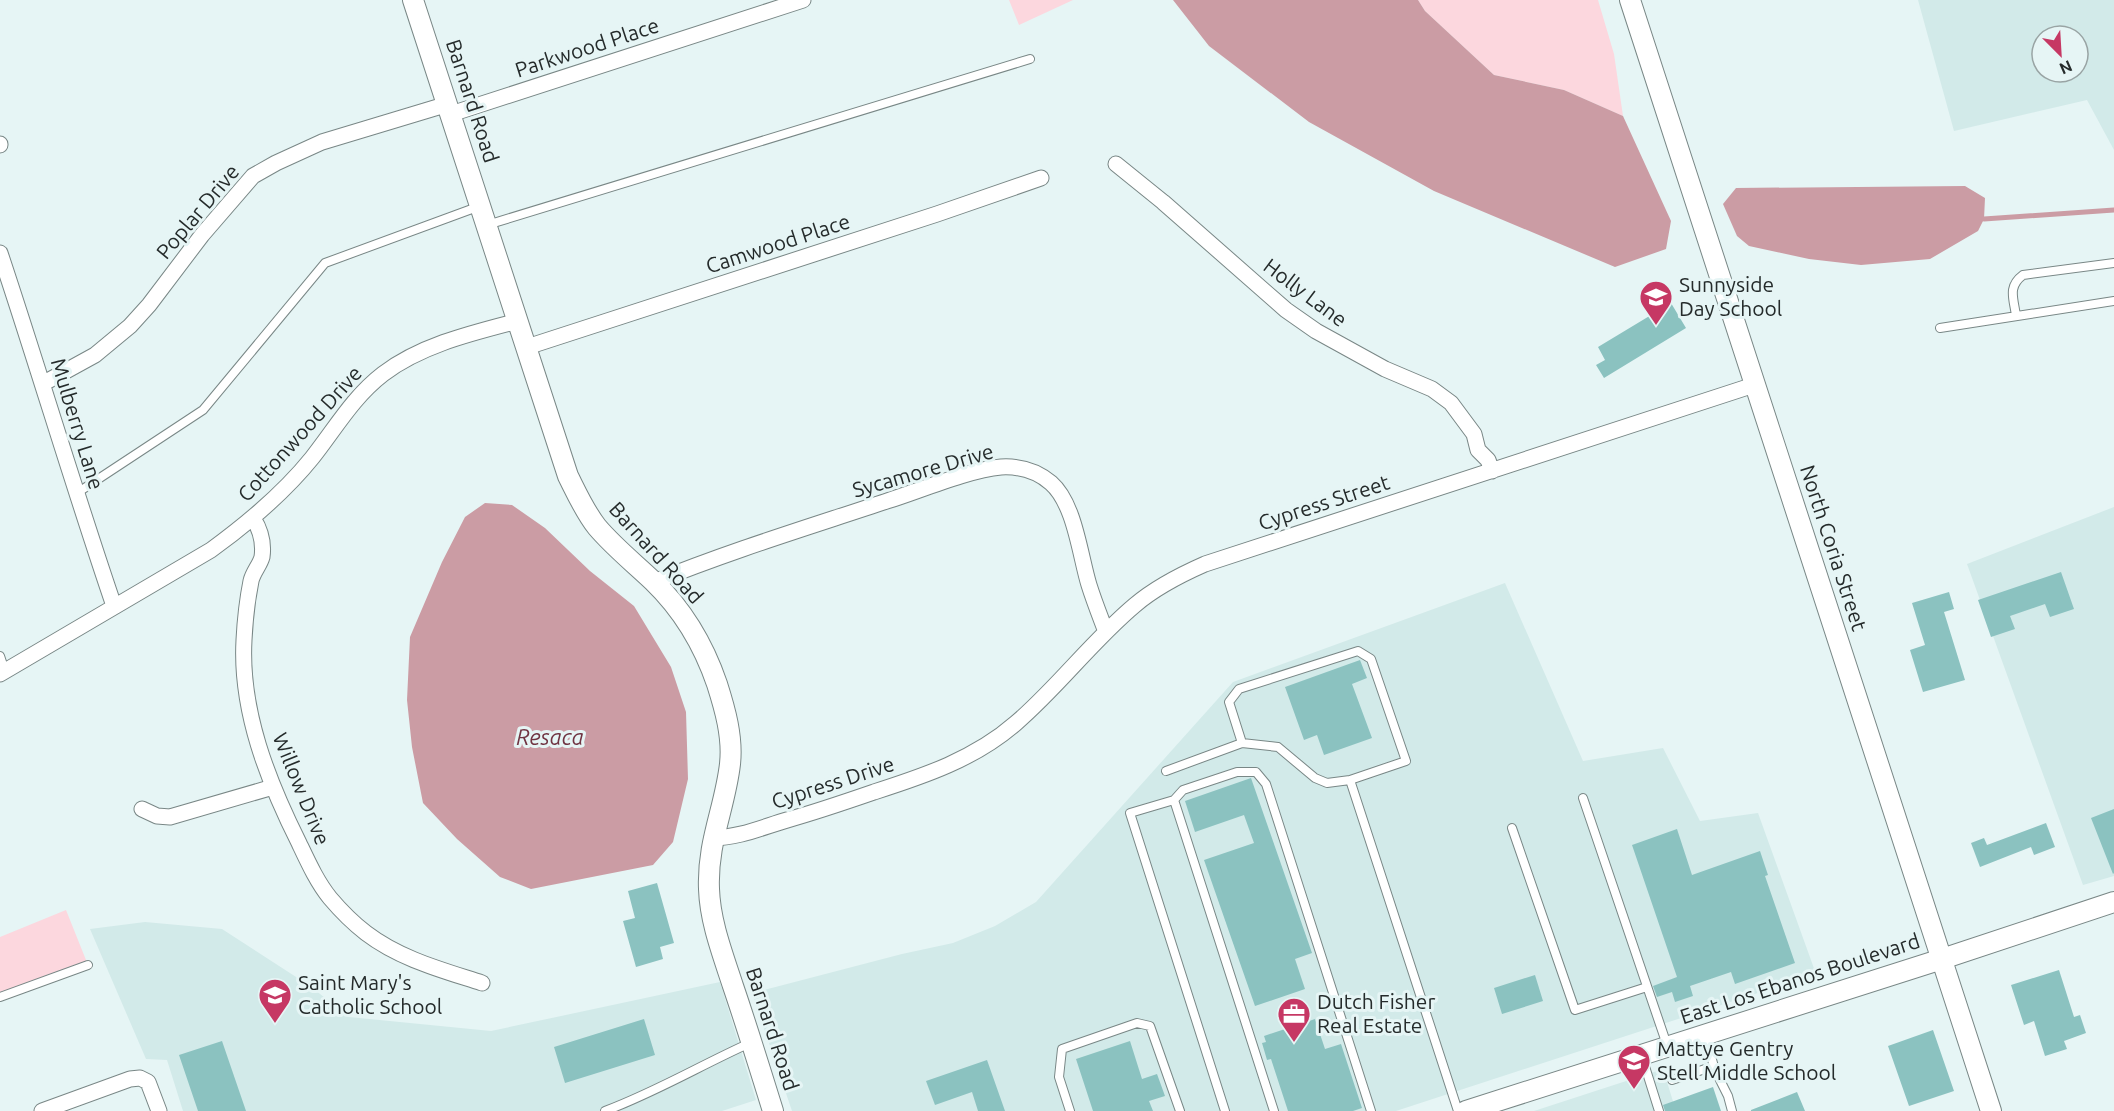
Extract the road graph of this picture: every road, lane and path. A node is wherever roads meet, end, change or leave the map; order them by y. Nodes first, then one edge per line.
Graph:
1 (413, 0) edge
2 (803, 0) edge
3 (1630, 0) edge
4 (1030, 59) dead end
5 (450, 109) junction
6 (1116, 164) dead end
7 (1041, 178) dead end
8 (481, 206) junction
9 (487, 225) junction
10 (0, 253) edge
11 (2114, 263) edge
12 (2114, 301) edge
13 (2016, 316) junction
14 (518, 321) junction
15 (1940, 328) dead end
16 (527, 347) junction
17 (44, 383) junction
18 (1754, 386) junction
19 (1492, 471) junction
20 (76, 494) junction
21 (254, 518) junction
22 (654, 582) junction
23 (114, 606) junction
24 (1106, 632) junction
25 (2, 667) edge
26 (1242, 743) junction
27 (963, 758) joint
28 (1166, 771) dead end
29 (1350, 780) junction
30 (273, 787) junction
31 (1583, 798) dead end
32 (1174, 800) junction
33 (142, 809) dead end
34 (1512, 828) dead end
35 (712, 838) junction
36 (2114, 902) edge
37 (1942, 959) junction
38 (88, 965) dead end
39 (482, 983) dead end
40 (1647, 987) junction
41 (0, 997) edge
42 (1705, 1035) junction
43 (752, 1043) junction
44 (1668, 1047) junction
45 (1642, 1055) junction
46 (1714, 1066) junction
47 (1672, 1080) dead end
48 (1503, 1106) edge
49 (42, 1111) edge
50 (159, 1111) edge
51 (604, 1111) edge
52 (774, 1111) edge
53 (1070, 1111) edge
54 (1180, 1111) edge
55 (1225, 1111) edge
56 (1274, 1111) edge
57 (1371, 1111) edge
58 (1458, 1111) edge
59 (1466, 1111) edge
60 (1659, 1111) edge
61 (1732, 1111) edge
62 (1990, 1111) edge

1 - 5 street, Barnard Road
2 - 5 street, Parkwood Place
3 - 18 street, North Coria Street
4 - 9 lane
5 - 8 street, Barnard Road
5 - 17 street, Poplar Drive
6 - 19 street, Holly Lane
7 - 16 street, Camwood Place
8 - 9 street, Barnard Road
8 - 20 lane
9 - 14 street, Barnard Road
10 - 17 street, Mulberry Lane
11 - 13 lane
12 - 13 lane
13 - 15 lane
14 - 16 street, Barnard Road
14 - 21 street, Cottonwood Drive
16 - 22 street, Barnard Road
17 - 20 street, Mulberry Lane
18 - 19 street, Cypress Street
18 - 37 street, North Coria Street
19 - 24 street, Cypress Street
20 - 23 street, Mulberry Lane
21 - 23 street, Cottonwood Drive
21 - 30 street, Willow Drive
22 - 24 street, Sycamore Drive
22 - 35 street, Barnard Road
23 - 25 street, Cottonwood Drive
24 - 27 street, Cypress Street
26 - 28 lane
26 - 29 lane
26 - 29 lane
27 - 35 street, Cypress Drive
29 - 58 lane
30 - 33 street
30 - 39 street, Willow Drive
31 - 40 lane
32 - 55 lane
32 - 56 lane
32 - 57 lane
34 - 40 lane
35 - 43 street, Barnard Road
36 - 37 street, East Los Ebanos Boulevard
37 - 42 street, East Los Ebanos Boulevard
37 - 62 street, North Coria Street
38 - 41 lane
40 - 44 lane
42 - 44 street, East Los Ebanos Boulevard
42 - 46 lane
43 - 51 lane
43 - 52 street, Barnard Road
44 - 45 street, East Los Ebanos Boulevard
45 - 48 street, East Los Ebanos Boulevard
45 - 60 lane
46 - 47 lane
46 - 61 lane
48 - 59 street, East Los Ebanos Boulevard
49 - 50 street
53 - 54 lane

